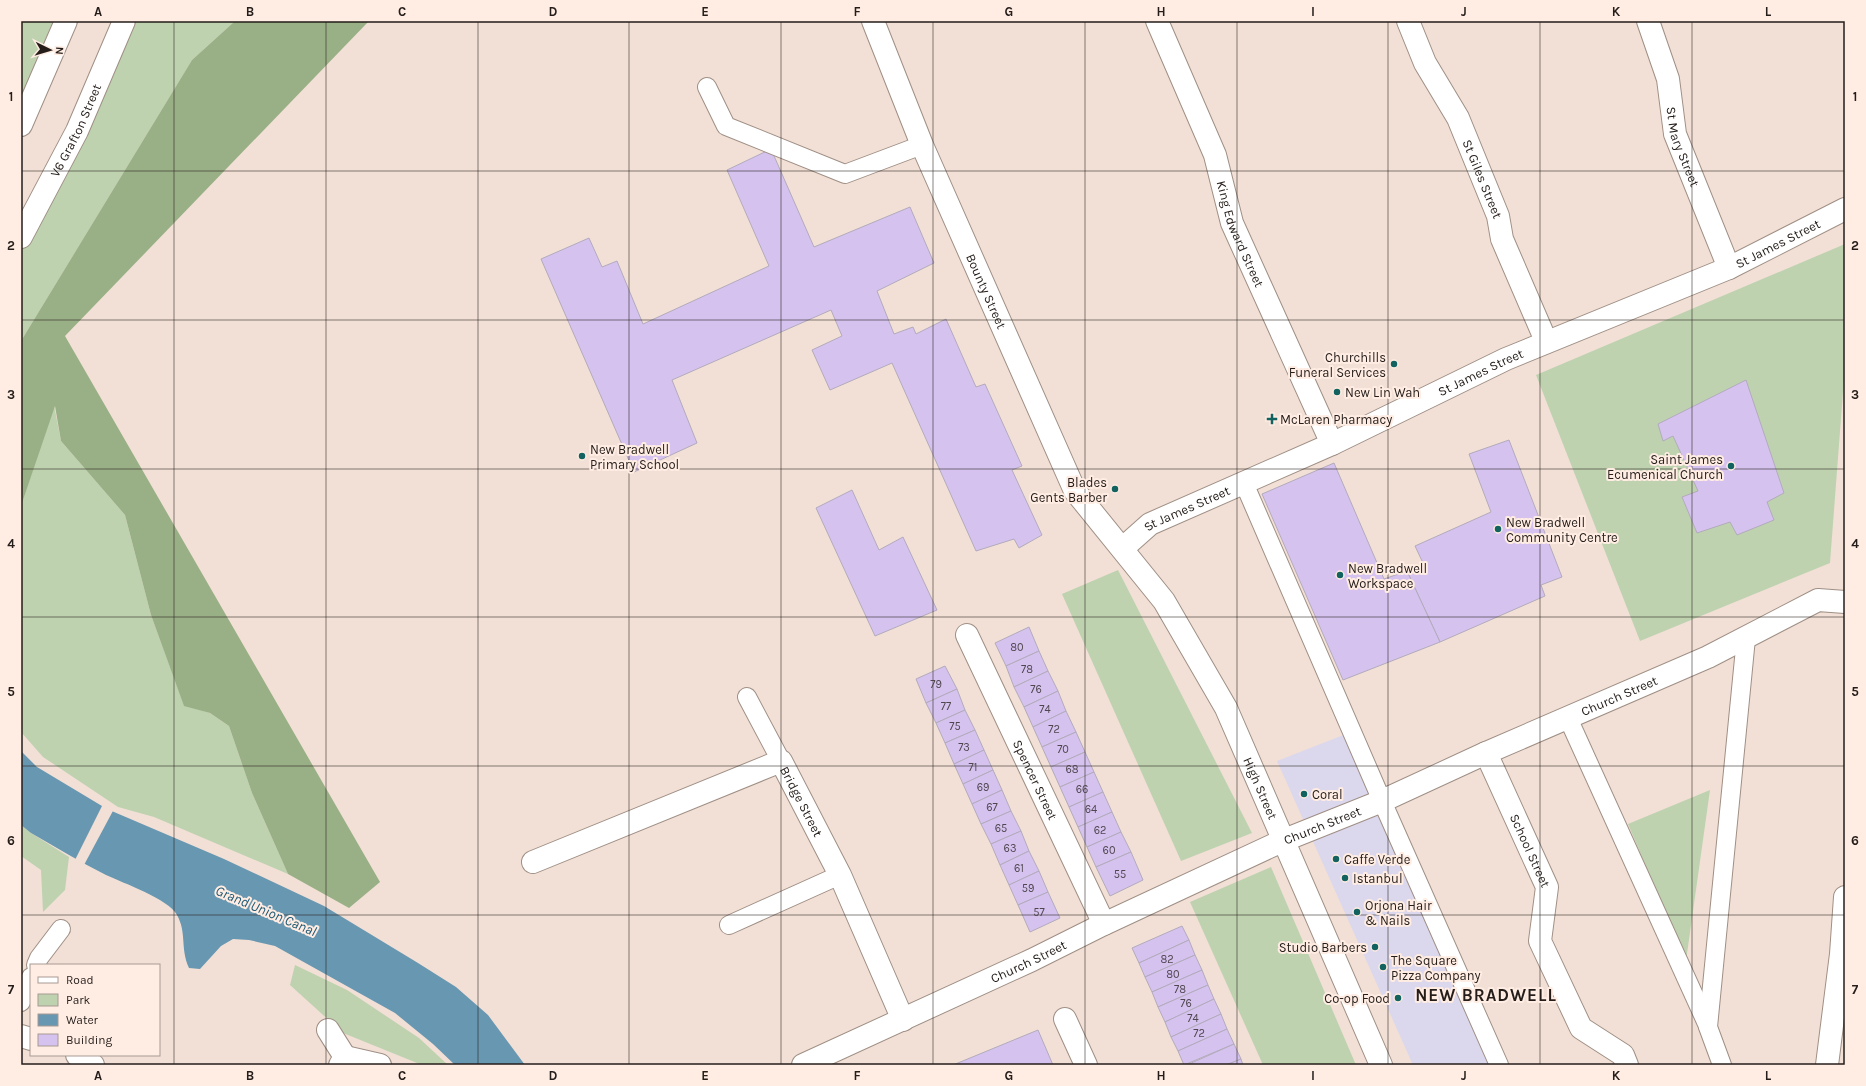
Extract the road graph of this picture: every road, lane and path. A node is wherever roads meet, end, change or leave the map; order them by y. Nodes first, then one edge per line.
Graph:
1 (66, 21) edge
2 (124, 21) edge
3 (873, 21) edge
4 (1157, 21) edge
5 (1408, 21) edge
6 (1648, 21) edge
7 (707, 87) dead end
8 (21, 125) edge
9 (922, 145) junction
10 (1845, 209) edge
11 (21, 237) edge
12 (1729, 268) junction
13 (1546, 341) junction
14 (1332, 444) junction
15 (1244, 484) junction
16 (1123, 548) junction
17 (1845, 602) edge
18 (967, 635) dead end
19 (1746, 638) junction
20 (747, 696) dead end
21 (1568, 718) junction
22 (1486, 753) junction
23 (781, 761) junction
24 (1382, 801) junction
25 (1282, 841) junction
26 (533, 862) dead end
27 (840, 875) junction
28 (1845, 897) edge
29 (1104, 924) junction
30 (729, 925) dead end
31 (61, 930) dead end
32 (36, 964) edge
33 (30, 980) edge
34 (1840, 993) edge
35 (21, 1002) edge
36 (1065, 1019) dead end
37 (903, 1020) junction
38 (1708, 1027) junction
39 (328, 1030) dead end
40 (79, 1056) edge
41 (342, 1061) edge
42 (93, 1065) edge
43 (380, 1065) edge
44 (803, 1065) edge
45 (1086, 1065) edge
46 (1380, 1065) edge
47 (1499, 1065) edge
48 (1627, 1065) edge
49 (1722, 1065) edge
50 (1827, 1065) edge

1 - 8 street
2 - 11 street, V6 Grafton Street
3 - 9 street, Bounty Street
4 - 14 street, King Edward Street
5 - 13 street, St Giles Street
6 - 12 street, St Mary Street
7 - 9 lane
9 - 16 street, Bounty Street
10 - 12 street, St James Street
12 - 13 street, St James Street
13 - 14 street, St James Street
14 - 15 street, St James Street
15 - 16 street, St James Street
15 - 24 lane
16 - 25 street, High Street
17 - 19 street, Church Street
18 - 29 street, Spencer Street
19 - 21 street, Church Street
19 - 38 lane
20 - 23 lane
21 - 22 street, Church Street
21 - 38 lane
22 - 24 street, Church Street
22 - 48 street, School Street
23 - 26 street, Bridge Street
23 - 27 street, Bridge Street
24 - 25 street, Church Street
24 - 47 lane
25 - 29 street, Church Street
25 - 46 street, High Street
27 - 30 lane
27 - 37 street, Bridge Street
28 - 34 street
29 - 37 street, Church Street
31 - 32 lane
33 - 35 lane
34 - 50 street
36 - 45 street
37 - 44 street, Church Street
38 - 49 lane
39 - 41 street
40 - 42 street
41 - 43 street

